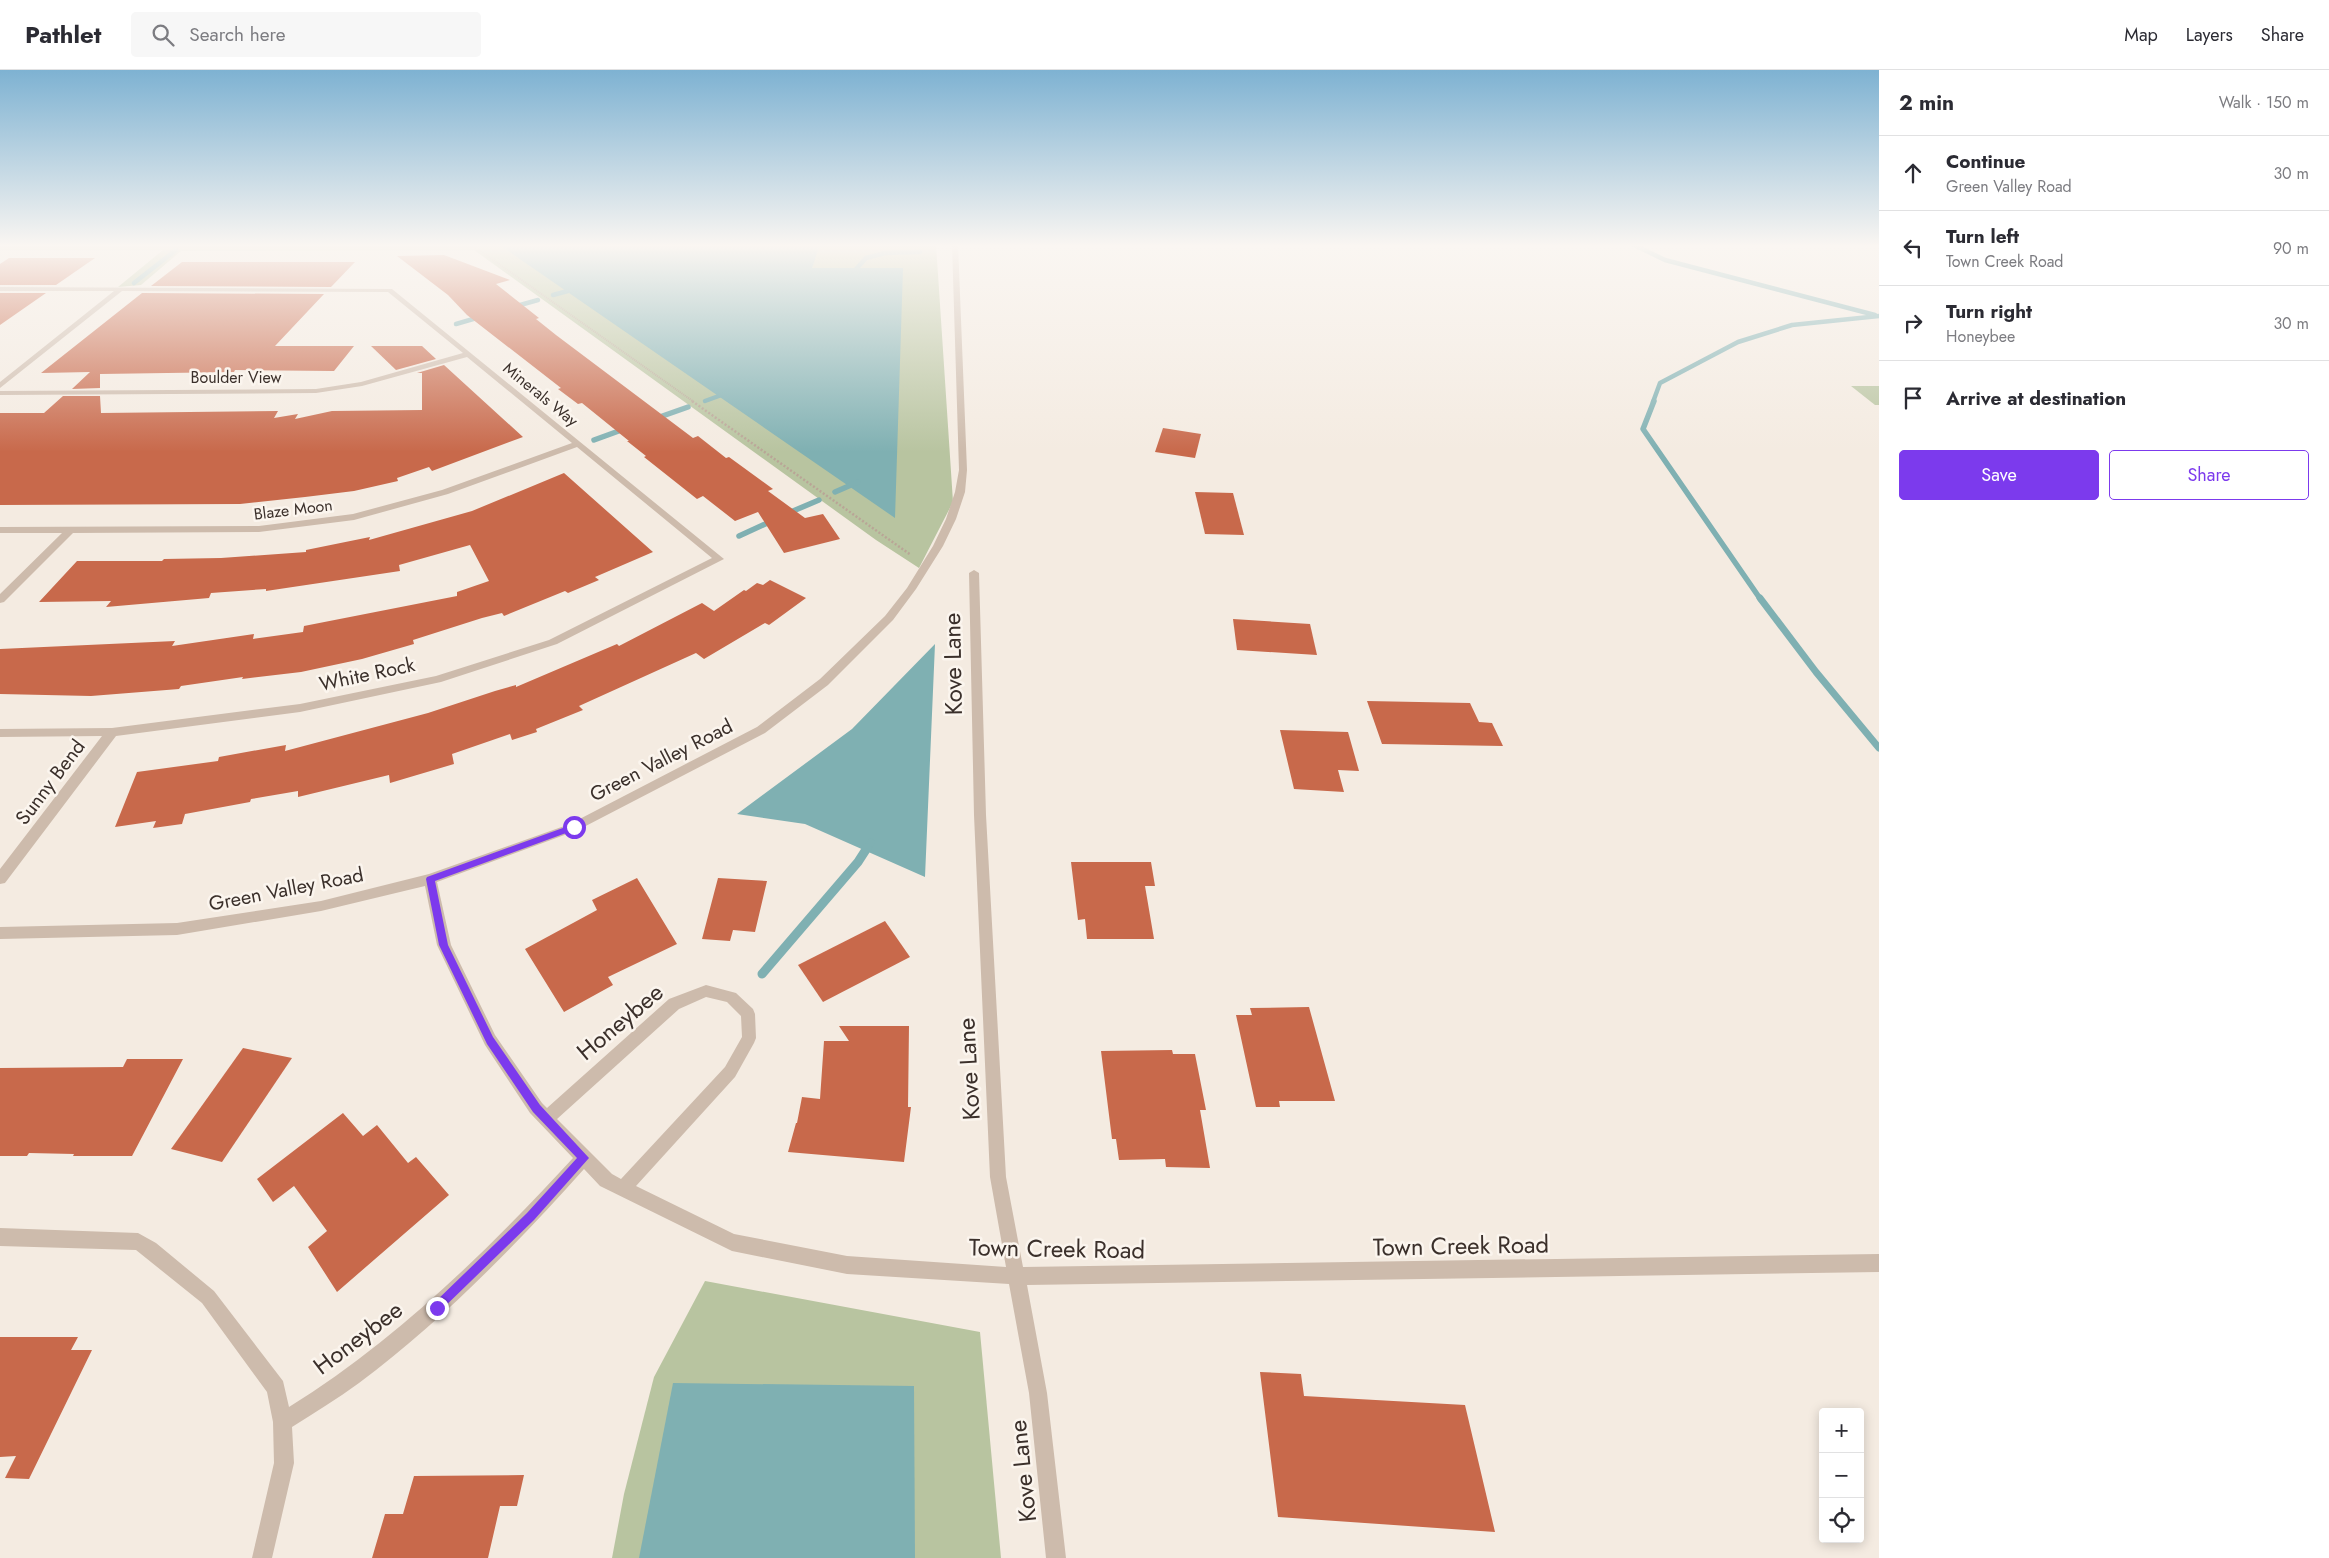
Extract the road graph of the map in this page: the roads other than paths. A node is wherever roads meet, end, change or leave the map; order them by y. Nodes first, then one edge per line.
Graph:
1 (91, 313) edge
2 (419, 313) edge
3 (957, 313) edge
4 (468, 354) junction
5 (0, 386) edge
6 (0, 393) edge
7 (579, 444) junction
8 (0, 530) edge
9 (70, 530) junction
10 (719, 559) joint
11 (974, 573) dead end
12 (0, 600) edge
13 (112, 732) junction
14 (0, 733) edge
15 (0, 879) edge
16 (430, 879) junction
17 (0, 933) edge
18 (546, 1118) junction
19 (584, 1158) junction
20 (623, 1190) junction
21 (0, 1237) edge
22 (1879, 1263) edge
23 (1018, 1276) junction
24 (282, 1422) junction
25 (262, 1558) edge
26 (1056, 1558) edge

1 - 5 street
2 - 4 street, Minerals Way
3 - 16 street, Green Valley Road
4 - 6 street, Boulder View
4 - 7 street, Minerals Way
7 - 9 street, Blaze Moon
7 - 10 street, Minerals Way
8 - 9 street, Blaze Moon
9 - 12 street
10 - 13 street, White Rock
11 - 23 street, Kove Lane
13 - 14 street, White Rock
13 - 15 street, Sunny Bend
16 - 17 street, Green Valley Road
16 - 18 street, Town Creek Road
18 - 19 street, Town Creek Road
18 - 20 street, Honeybee
19 - 20 street, Town Creek Road
19 - 24 street, Honeybee
20 - 23 street, Town Creek Road
21 - 24 street
22 - 23 street, Town Creek Road
23 - 26 street, Kove Lane
24 - 25 street

